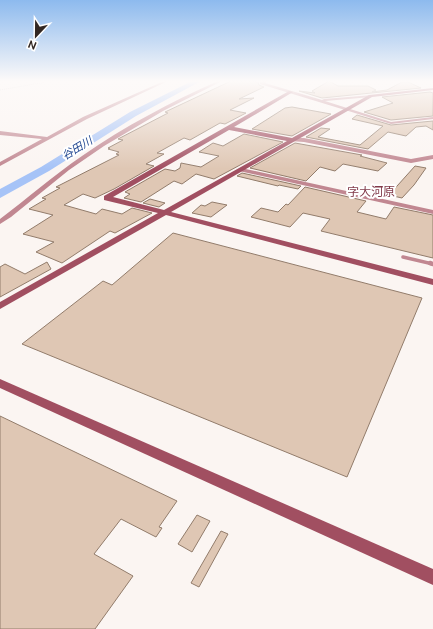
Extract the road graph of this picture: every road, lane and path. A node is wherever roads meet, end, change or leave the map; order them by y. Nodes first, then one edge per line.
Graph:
1 (101, 110) edge
2 (161, 110) edge
3 (258, 110) edge
4 (347, 110) edge
5 (348, 110) edge
6 (433, 118) edge
7 (228, 128) junction
8 (0, 133) edge
9 (46, 138) junction
10 (292, 140) junction
11 (433, 157) edge
12 (0, 164) edge
13 (241, 170) junction
14 (433, 212) edge
15 (164, 213) junction
16 (0, 222) edge
17 (403, 257) dead end
18 (433, 264) edge
19 (433, 282) edge
20 (0, 306) edge
21 (0, 384) edge
22 (433, 577) edge

1 - 9 street
2 - 16 street
3 - 7 street
4 - 10 street
5 - 6 street
7 - 10 street
7 - 15 street
8 - 9 street
9 - 12 street
10 - 11 street
10 - 13 street
13 - 14 street
13 - 15 street
15 - 19 street
15 - 20 street
17 - 18 lane
21 - 22 street

